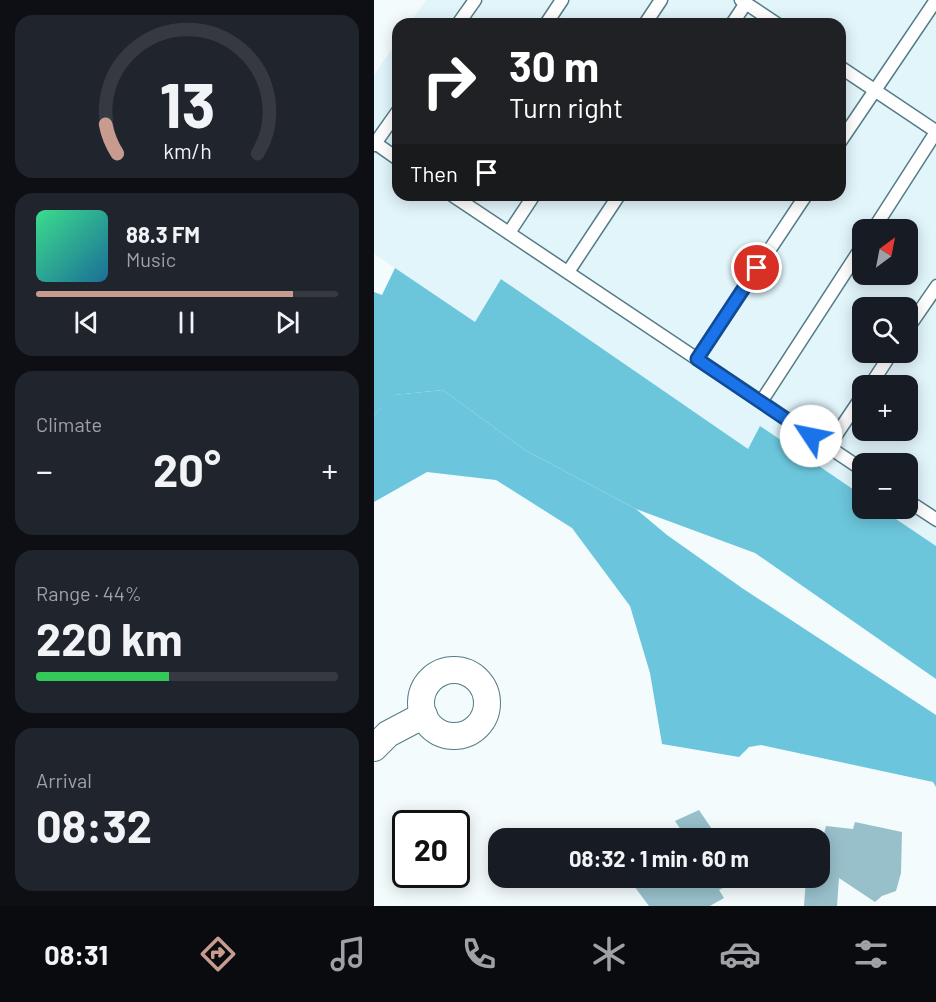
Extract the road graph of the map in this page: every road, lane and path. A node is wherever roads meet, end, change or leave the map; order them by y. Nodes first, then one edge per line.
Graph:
1 (475, 0) edge
2 (562, 0) edge
3 (661, 0) edge
4 (936, 0) edge
5 (744, 2) edge
6 (462, 18) edge
7 (550, 18) edge
8 (649, 18) edge
9 (735, 18) edge
10 (768, 18) edge
11 (846, 71) edge
12 (875, 90) junction
13 (392, 120) edge
14 (936, 132) edge
15 (846, 133) edge
16 (375, 144) edge
17 (392, 155) edge
18 (461, 201) edge
19 (530, 201) edge
20 (615, 201) edge
21 (802, 201) edge
22 (880, 219) edge
23 (509, 233) junction
24 (852, 262) edge
25 (568, 272) junction
26 (936, 286) edge
27 (918, 313) edge
28 (697, 359) junction
29 (761, 402) junction
30 (852, 411) edge
31 (828, 447) junction
32 (852, 463) edge
33 (918, 508) edge
34 (936, 520) edge
35 (424, 715) dead end
36 (374, 748) edge

1 - 6 lane
2 - 7 lane
3 - 8 lane
4 - 12 lane
5 - 9 lane
5 - 10 lane
11 - 12 lane
12 - 14 lane
12 - 15 lane
13 - 16 lane
14 - 22 lane
16 - 17 lane
18 - 23 lane
19 - 23 lane
20 - 25 lane
21 - 28 lane
23 - 25 lane
24 - 29 lane
25 - 28 lane
26 - 27 lane
28 - 29 lane
29 - 31 lane
30 - 31 lane
31 - 32 lane
33 - 34 lane
35 - 36 street

